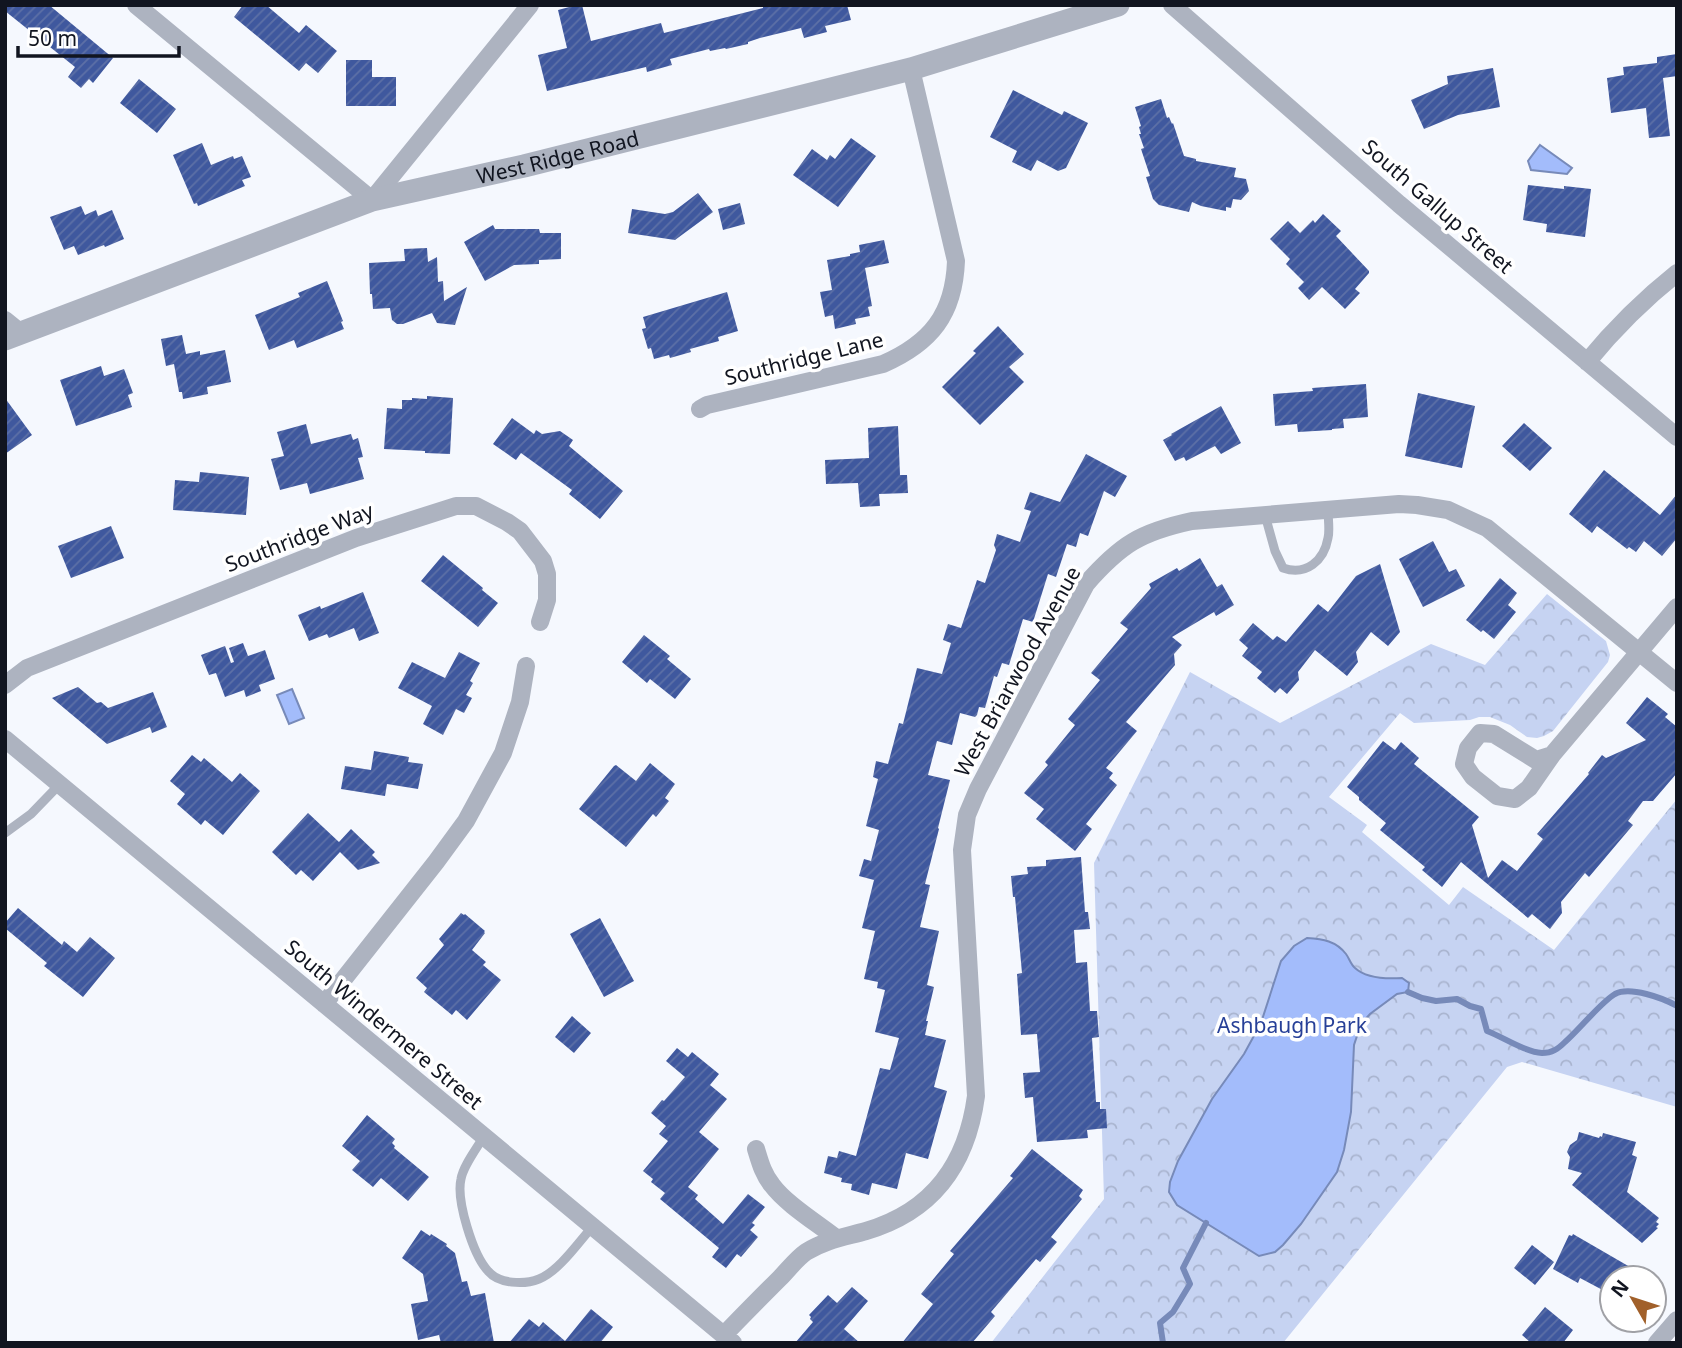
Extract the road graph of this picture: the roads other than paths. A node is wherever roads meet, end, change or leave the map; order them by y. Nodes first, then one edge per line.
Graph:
1 (136, 5) edge
2 (530, 5) edge
3 (1118, 5) edge
4 (1172, 5) edge
5 (911, 69) junction
6 (372, 200) junction
7 (1677, 273) edge
8 (10, 330) edge
9 (1587, 362) junction
10 (700, 409) dead end
11 (1677, 437) edge
12 (1328, 510) junction
13 (1265, 515) junction
14 (1677, 607) edge
15 (540, 622) dead end
16 (1640, 653) junction
17 (526, 666) dead end
18 (1677, 683) edge
19 (5, 685) edge
20 (5, 739) edge
21 (1552, 755) junction
22 (60, 784) junction
23 (5, 833) edge
24 (324, 1004) junction
25 (484, 1136) junction
26 (756, 1149) dead end
27 (593, 1226) junction
28 (836, 1238) junction
29 (1677, 1320) edge
30 (728, 1339) edge
31 (1657, 1343) edge

1 - 6 street
2 - 6 street
3 - 5 street, West Ridge Road
4 - 9 street, South Gallup Street
5 - 6 street, West Ridge Road
5 - 10 street, Southridge Lane
6 - 8 street, West Ridge Road
7 - 9 street
9 - 11 street, South Gallup Street
12 - 13 street, West Briarwood Avenue
12 - 13 lane
12 - 16 street, West Briarwood Avenue
13 - 28 street, West Briarwood Avenue
14 - 16 street
15 - 19 street, Southridge Way
16 - 18 street, West Briarwood Avenue
16 - 21 street
17 - 24 street
20 - 22 street, South Windermere Street
21 - 21 street
22 - 23 lane
22 - 24 street, South Windermere Street
24 - 25 street, South Windermere Street
25 - 27 street, South Windermere Street
25 - 27 lane
26 - 28 street
27 - 30 street, South Windermere Street
28 - 30 street, West Briarwood Avenue
29 - 31 street

